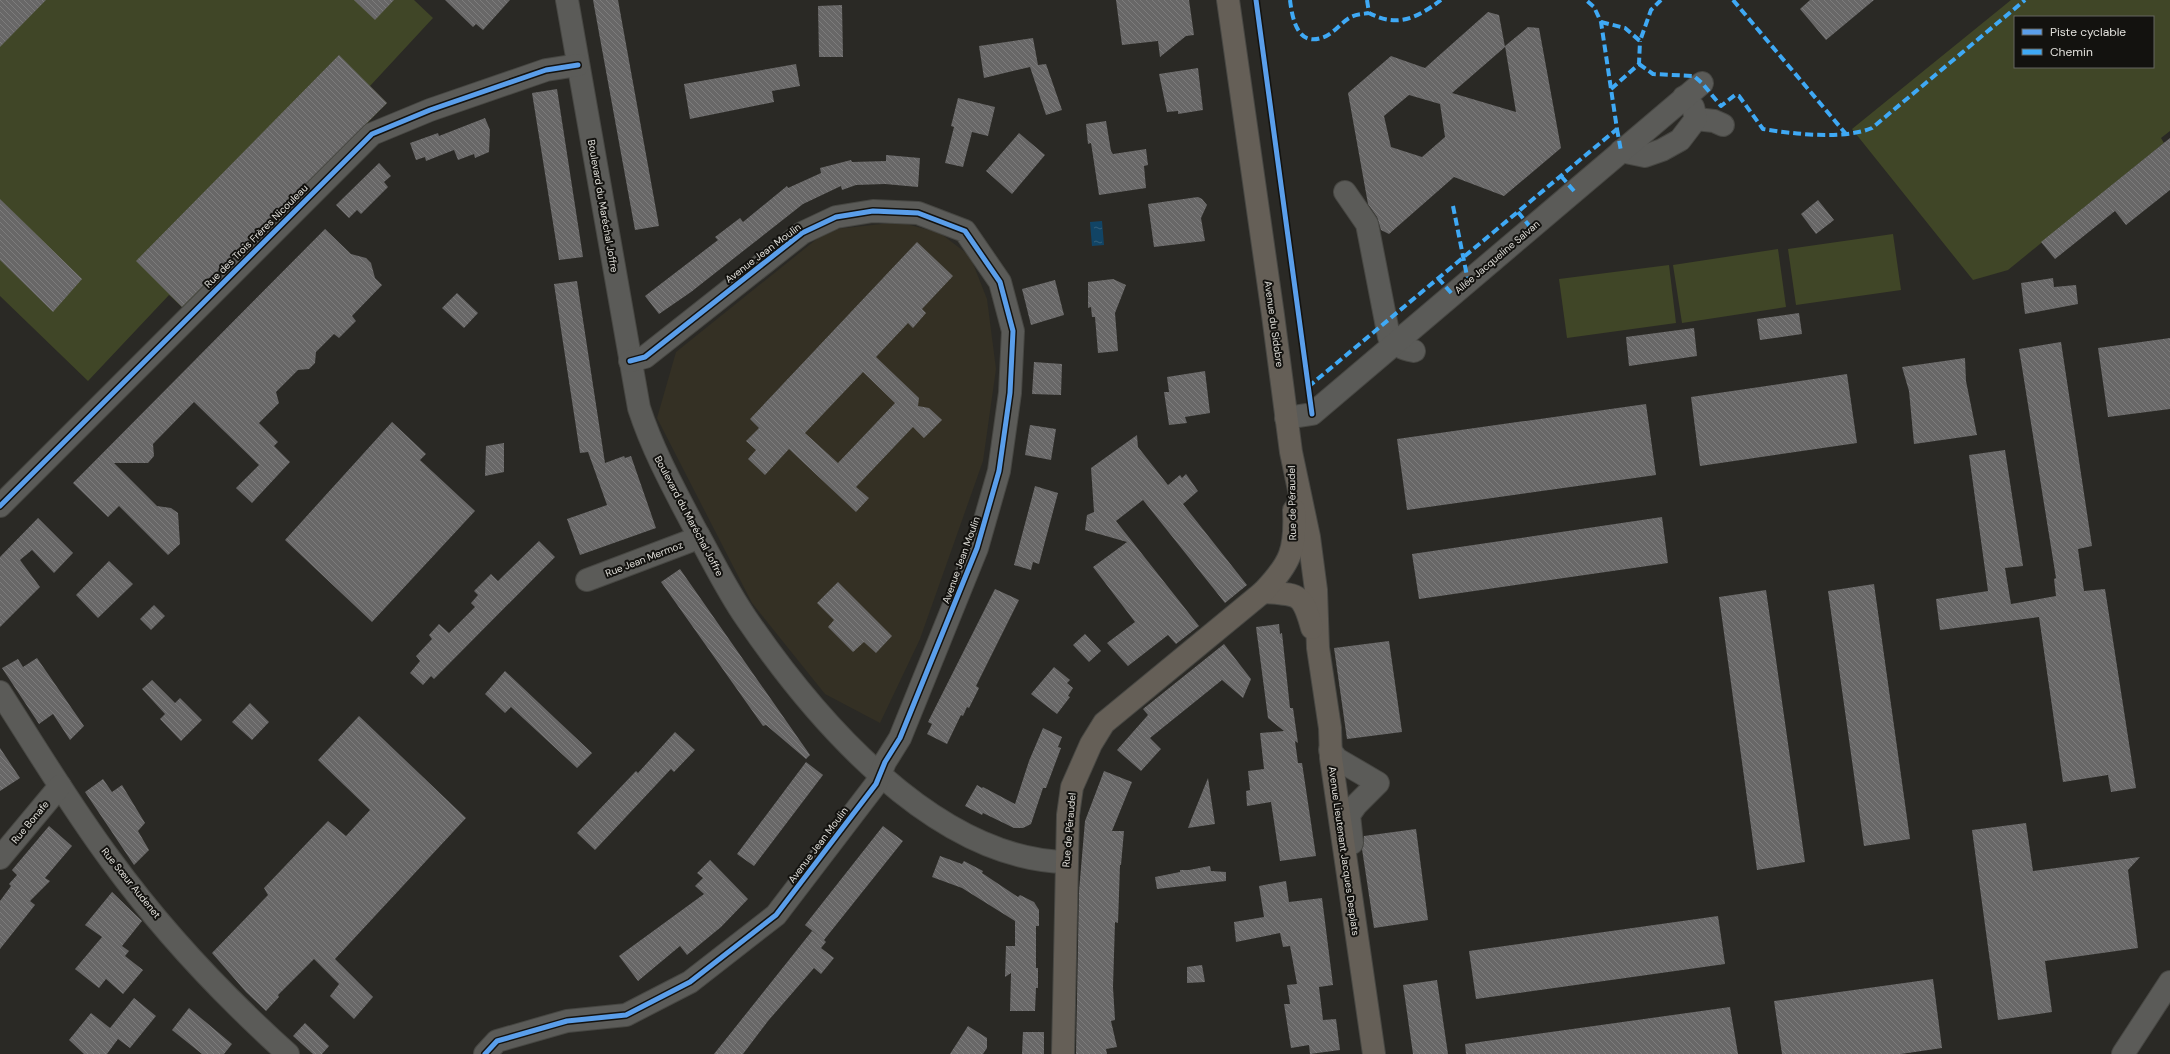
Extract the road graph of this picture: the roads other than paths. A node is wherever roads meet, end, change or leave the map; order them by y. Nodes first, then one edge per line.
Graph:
1 (567, 0) edge
2 (1228, 0) edge
3 (578, 65) junction
4 (1702, 83) dead end
5 (1684, 97) junction
6 (1696, 119) junction
7 (1723, 125) dead end
8 (1621, 152) junction
9 (1345, 192) dead end
10 (1394, 344) junction
11 (1414, 351) dead end
12 (630, 361) junction
13 (1286, 418) junction
14 (1291, 452) junction
15 (0, 506) edge
16 (699, 536) junction
17 (587, 580) dead end
18 (1264, 592) junction
19 (1318, 648) junction
20 (0, 692) edge
21 (1330, 750) junction
22 (880, 774) junction
23 (60, 786) junction
24 (0, 858) edge
25 (1066, 862) junction
26 (2170, 982) edge
27 (1367, 1010) junction
28 (288, 1054) edge
29 (485, 1054) edge
30 (1063, 1054) edge
31 (1374, 1054) edge
32 (2123, 1054) edge

1 - 3 street, Boulevard du Maréchal Joffre
2 - 13 main road, Avenue du Sidobre
3 - 12 street, Boulevard du Maréchal Joffre
3 - 15 street, Rue des Trois Frères Nicouleau
4 - 5 street, Allée Jacqueline Salvan
5 - 6 street
5 - 8 street, Allée Jacqueline Salvan
6 - 7 street
6 - 8 street
8 - 10 street, Allée Jacqueline Salvan
9 - 10 street
10 - 11 street
10 - 13 street, Allée Jacqueline Salvan
12 - 16 street, Boulevard du Maréchal Joffre
12 - 22 street, Avenue Jean Moulin
13 - 14 main road, Avenue du Sidobre
14 - 18 main road, Rue de Péraudel
14 - 19 main road, Avenue du Sidobre
16 - 17 street, Rue Jean Mermoz
16 - 22 street, Boulevard du Maréchal Joffre
18 - 19 main road
18 - 25 main road, Rue de Péraudel
19 - 21 main road, Avenue Lieutenant Jacques Desplats
20 - 23 street, Rue Sœur Audenet
21 - 27 main road, Avenue Lieutenant Jacques Desplats
21 - 27 street
22 - 25 street, Boulevard du Maréchal Joffre
22 - 29 street, Avenue Jean Moulin
23 - 24 street, Rue Bonafe
23 - 28 street, Rue Sœur Audenet
25 - 30 main road, Rue de Péraudel
26 - 32 street
27 - 31 main road, Avenue Lieutenant Jacques Desplats

